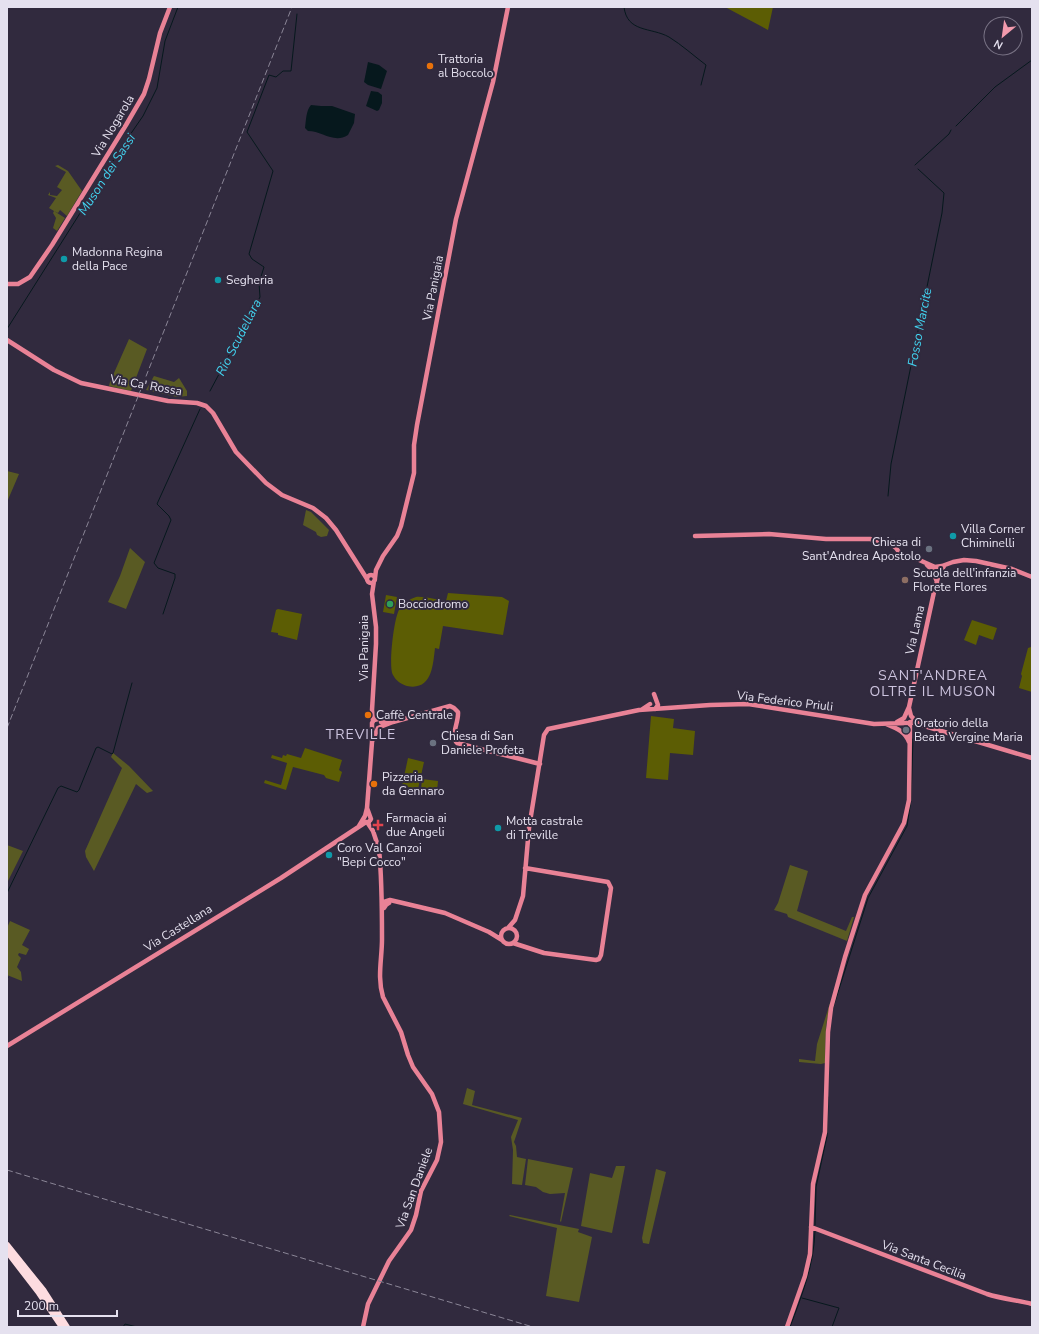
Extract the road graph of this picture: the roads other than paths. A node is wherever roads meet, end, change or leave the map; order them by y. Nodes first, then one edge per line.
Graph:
1 (170, 7) edge
2 (508, 7) edge
3 (7, 284) edge
4 (7, 340) edge
5 (695, 536) dead end
6 (376, 570) junction
7 (937, 571) junction
8 (1032, 577) edge
9 (368, 578) junction
10 (374, 580) junction
11 (372, 594) junction
12 (657, 703) junction
13 (652, 706) junction
14 (671, 707) junction
15 (909, 720) junction
16 (376, 722) junction
17 (393, 722) junction
18 (881, 724) junction
19 (379, 728) junction
20 (372, 742) junction
21 (910, 743) junction
22 (1032, 758) edge
23 (540, 764) junction
24 (367, 819) junction
25 (525, 868) junction
26 (382, 891) junction
27 (386, 901) junction
28 (383, 910) junction
29 (515, 920) junction
30 (508, 928) junction
31 (489, 932) junction
32 (502, 932) junction
33 (516, 932) junction
34 (517, 938) junction
35 (502, 940) junction
36 (513, 943) junction
37 (525, 946) junction
38 (7, 1046) edge
39 (811, 1227) junction
40 (7, 1245) edge
41 (7, 1252) edge
42 (46, 1300) junction
43 (1032, 1304) edge
44 (62, 1327) edge
45 (67, 1327) edge
46 (362, 1327) edge
47 (787, 1327) edge

1 - 3 street, Via Nogarola
2 - 6 street, Via Panigaia
4 - 9 street, Via Ca' Rossa
5 - 7 street
6 - 9 street
6 - 10 street
7 - 8 street
7 - 15 street, Via Lama
9 - 10 street
9 - 11 street
10 - 11 street
11 - 16 street, Via Panigaia
12 - 13 street
12 - 13 street
12 - 14 street
13 - 14 street
13 - 23 street
14 - 18 street, Via Federico Priuli
15 - 18 street, Via Federico Priuli
15 - 21 street
15 - 22 street
16 - 17 street
16 - 19 street
16 - 19 street
16 - 20 street
17 - 19 street
17 - 23 street
18 - 21 street
19 - 20 street
20 - 24 street
21 - 39 street
23 - 25 street
24 - 26 street, Via San Daniele
24 - 38 street, Via Castellana
25 - 29 street
25 - 37 street
26 - 27 street
26 - 28 street, Via San Daniele
27 - 28 street
27 - 31 street
28 - 46 street, Via San Daniele
29 - 30 street
29 - 33 street
30 - 32 street
30 - 33 street
31 - 32 street
31 - 35 street
32 - 35 street
33 - 34 street
34 - 36 street
34 - 37 street
35 - 36 street
36 - 37 street
39 - 43 street, Via Santa Cecilia
39 - 47 street
40 - 42 highway
41 - 42 highway
42 - 44 highway
42 - 45 highway

